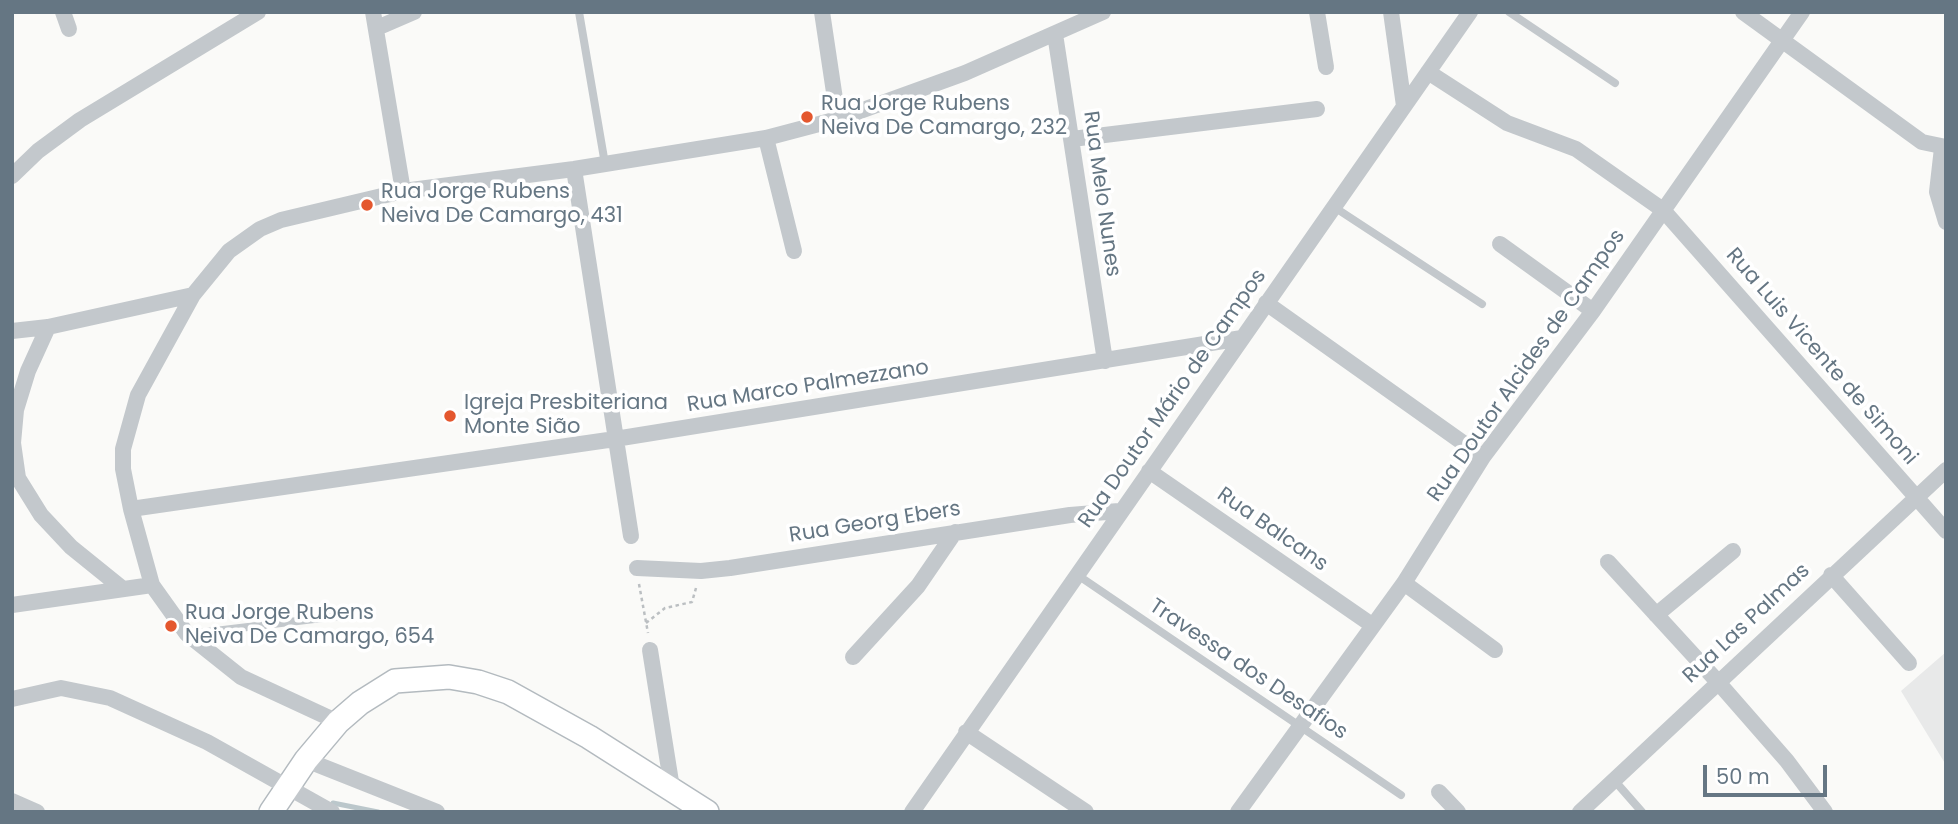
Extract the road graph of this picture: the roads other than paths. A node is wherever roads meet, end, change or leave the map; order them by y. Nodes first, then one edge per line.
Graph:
1 (63, 12) edge
2 (258, 12) edge
3 (414, 12) edge
4 (579, 12) edge
5 (822, 12) edge
6 (1103, 12) edge
7 (1317, 12) edge
8 (1391, 12) edge
9 (1470, 12) edge
10 (1509, 12) edge
11 (1743, 12) edge
12 (1802, 12) edge
13 (375, 20) edge
14 (69, 29) dead end
15 (1055, 34) junction
16 (1783, 39) junction
17 (1326, 67) dead end
18 (1428, 72) junction
19 (1615, 83) dead end
20 (1404, 106) junction
21 (1317, 109) dead end
22 (838, 119) junction
23 (766, 138) junction
24 (1072, 139) junction
25 (1944, 147) edge
26 (605, 164) junction
27 (574, 169) junction
28 (12, 176) edge
29 (403, 191) junction
30 (1334, 207) junction
31 (1663, 210) junction
32 (1946, 222) edge
33 (1500, 244) dead end
34 (794, 251) dead end
35 (192, 295) junction
36 (1266, 303) junction
37 (1482, 304) dead end
38 (1593, 311) junction
39 (48, 327) junction
40 (12, 331) edge
41 (1242, 338) junction
42 (1105, 361) junction
43 (615, 439) junction
44 (1483, 457) junction
45 (1946, 470) edge
46 (1149, 471) junction
47 (1915, 497) junction
48 (131, 509) junction
49 (1119, 511) junction
50 (1946, 531) edge
51 (955, 532) junction
52 (631, 536) dead end
53 (1732, 551) dead end
54 (1608, 562) dead end
55 (636, 568) road end
56 (1076, 574) junction
57 (1830, 575) junction
58 (1404, 583) junction
59 (152, 585) junction
60 (122, 589) junction
61 (12, 605) edge
62 (363, 613) dead end
63 (1656, 615) junction
64 (1372, 625) junction
65 (187, 634) junction
66 (650, 650) road end
67 (1495, 650) dead end
68 (853, 657) dead end
69 (1909, 663) dead end
70 (1717, 681) junction
71 (12, 699) edge
72 (338, 722) junction
73 (1298, 726) junction
74 (966, 732) junction
75 (306, 760) junction
76 (1614, 780) junction
77 (287, 786) junction
78 (672, 788) junction
79 (1439, 792) dead end
80 (1401, 795) dead end
81 (12, 801) edge
82 (37, 812) edge
83 (271, 812) edge
84 (332, 812) edge
85 (437, 812) edge
86 (707, 812) edge
87 (912, 812) edge
88 (1086, 812) edge
89 (1238, 812) edge
90 (1458, 812) edge
91 (1580, 812) edge
92 (1642, 812) edge
93 (1825, 812) edge

1 - 14 street
2 - 28 street
3 - 13 street
4 - 26 lane
5 - 22 street
6 - 15 street
7 - 17 street
8 - 20 street
9 - 18 street, Rua Doutor Mário de Campos
10 - 19 lane
11 - 16 street
12 - 16 street, Rua Doutor Alcides de Campos
13 - 29 street
15 - 22 street
15 - 24 street, Rua Melo Nunes
16 - 25 street
16 - 31 street, Rua Doutor Alcides de Campos
18 - 20 street, Rua Doutor Mário de Campos
18 - 31 street, Rua Luis Vicente de Simoni
20 - 30 street, Rua Doutor Mário de Campos
21 - 24 street
22 - 23 street
23 - 26 street
23 - 34 street
24 - 42 street, Rua Melo Nunes
25 - 32 street
26 - 27 street
27 - 29 street
27 - 43 street
29 - 35 street
30 - 36 street, Rua Doutor Mário de Campos
30 - 37 lane
31 - 38 street, Rua Doutor Alcides de Campos
31 - 47 street, Rua Luis Vicente de Simoni
33 - 38 street
35 - 39 street
35 - 48 street
36 - 41 street, Rua Doutor Mário de Campos
36 - 44 street
38 - 44 street, Rua Doutor Alcides de Campos
39 - 40 street
39 - 60 street
41 - 42 street, Rua Marco Palmezzano
41 - 46 street, Rua Doutor Mário de Campos
42 - 43 street, Rua Marco Palmezzano
43 - 48 street, Rua Marco Palmezzano
43 - 52 street
44 - 58 street, Rua Doutor Alcides de Campos
45 - 47 street, Rua Las Palmas
46 - 49 street, Rua Doutor Mário de Campos
46 - 64 street, Rua Balcans
47 - 50 street, Rua Luis Vicente de Simoni
47 - 57 street, Rua Las Palmas
48 - 59 street
49 - 51 street, Rua Georg Ebers
49 - 56 street, Rua Doutor Mário de Campos
51 - 55 street, Rua Georg Ebers
51 - 68 street
53 - 63 street
54 - 63 street
56 - 73 lane, Travessa dos Desafios
56 - 74 street, Rua Doutor Mário de Campos
57 - 69 street
57 - 70 street, Rua Las Palmas
58 - 64 street, Rua Doutor Alcides de Campos
58 - 67 street
59 - 60 street
59 - 65 street
60 - 61 street
62 - 65 lane
63 - 70 street
64 - 73 street, Rua Doutor Alcides de Campos
65 - 72 street
66 - 78 street
70 - 76 street, Rua Las Palmas
70 - 93 street
71 - 77 street
72 - 75 street
72 - 78 street
73 - 80 lane, Travessa dos Desafios
73 - 89 street, Rua Doutor Alcides de Campos
74 - 87 street, Rua Doutor Mário de Campos
74 - 88 street
75 - 77 street
75 - 85 street
76 - 91 street, Rua Las Palmas
76 - 92 lane
77 - 83 street
77 - 84 street
78 - 86 street
79 - 90 street
81 - 82 street

